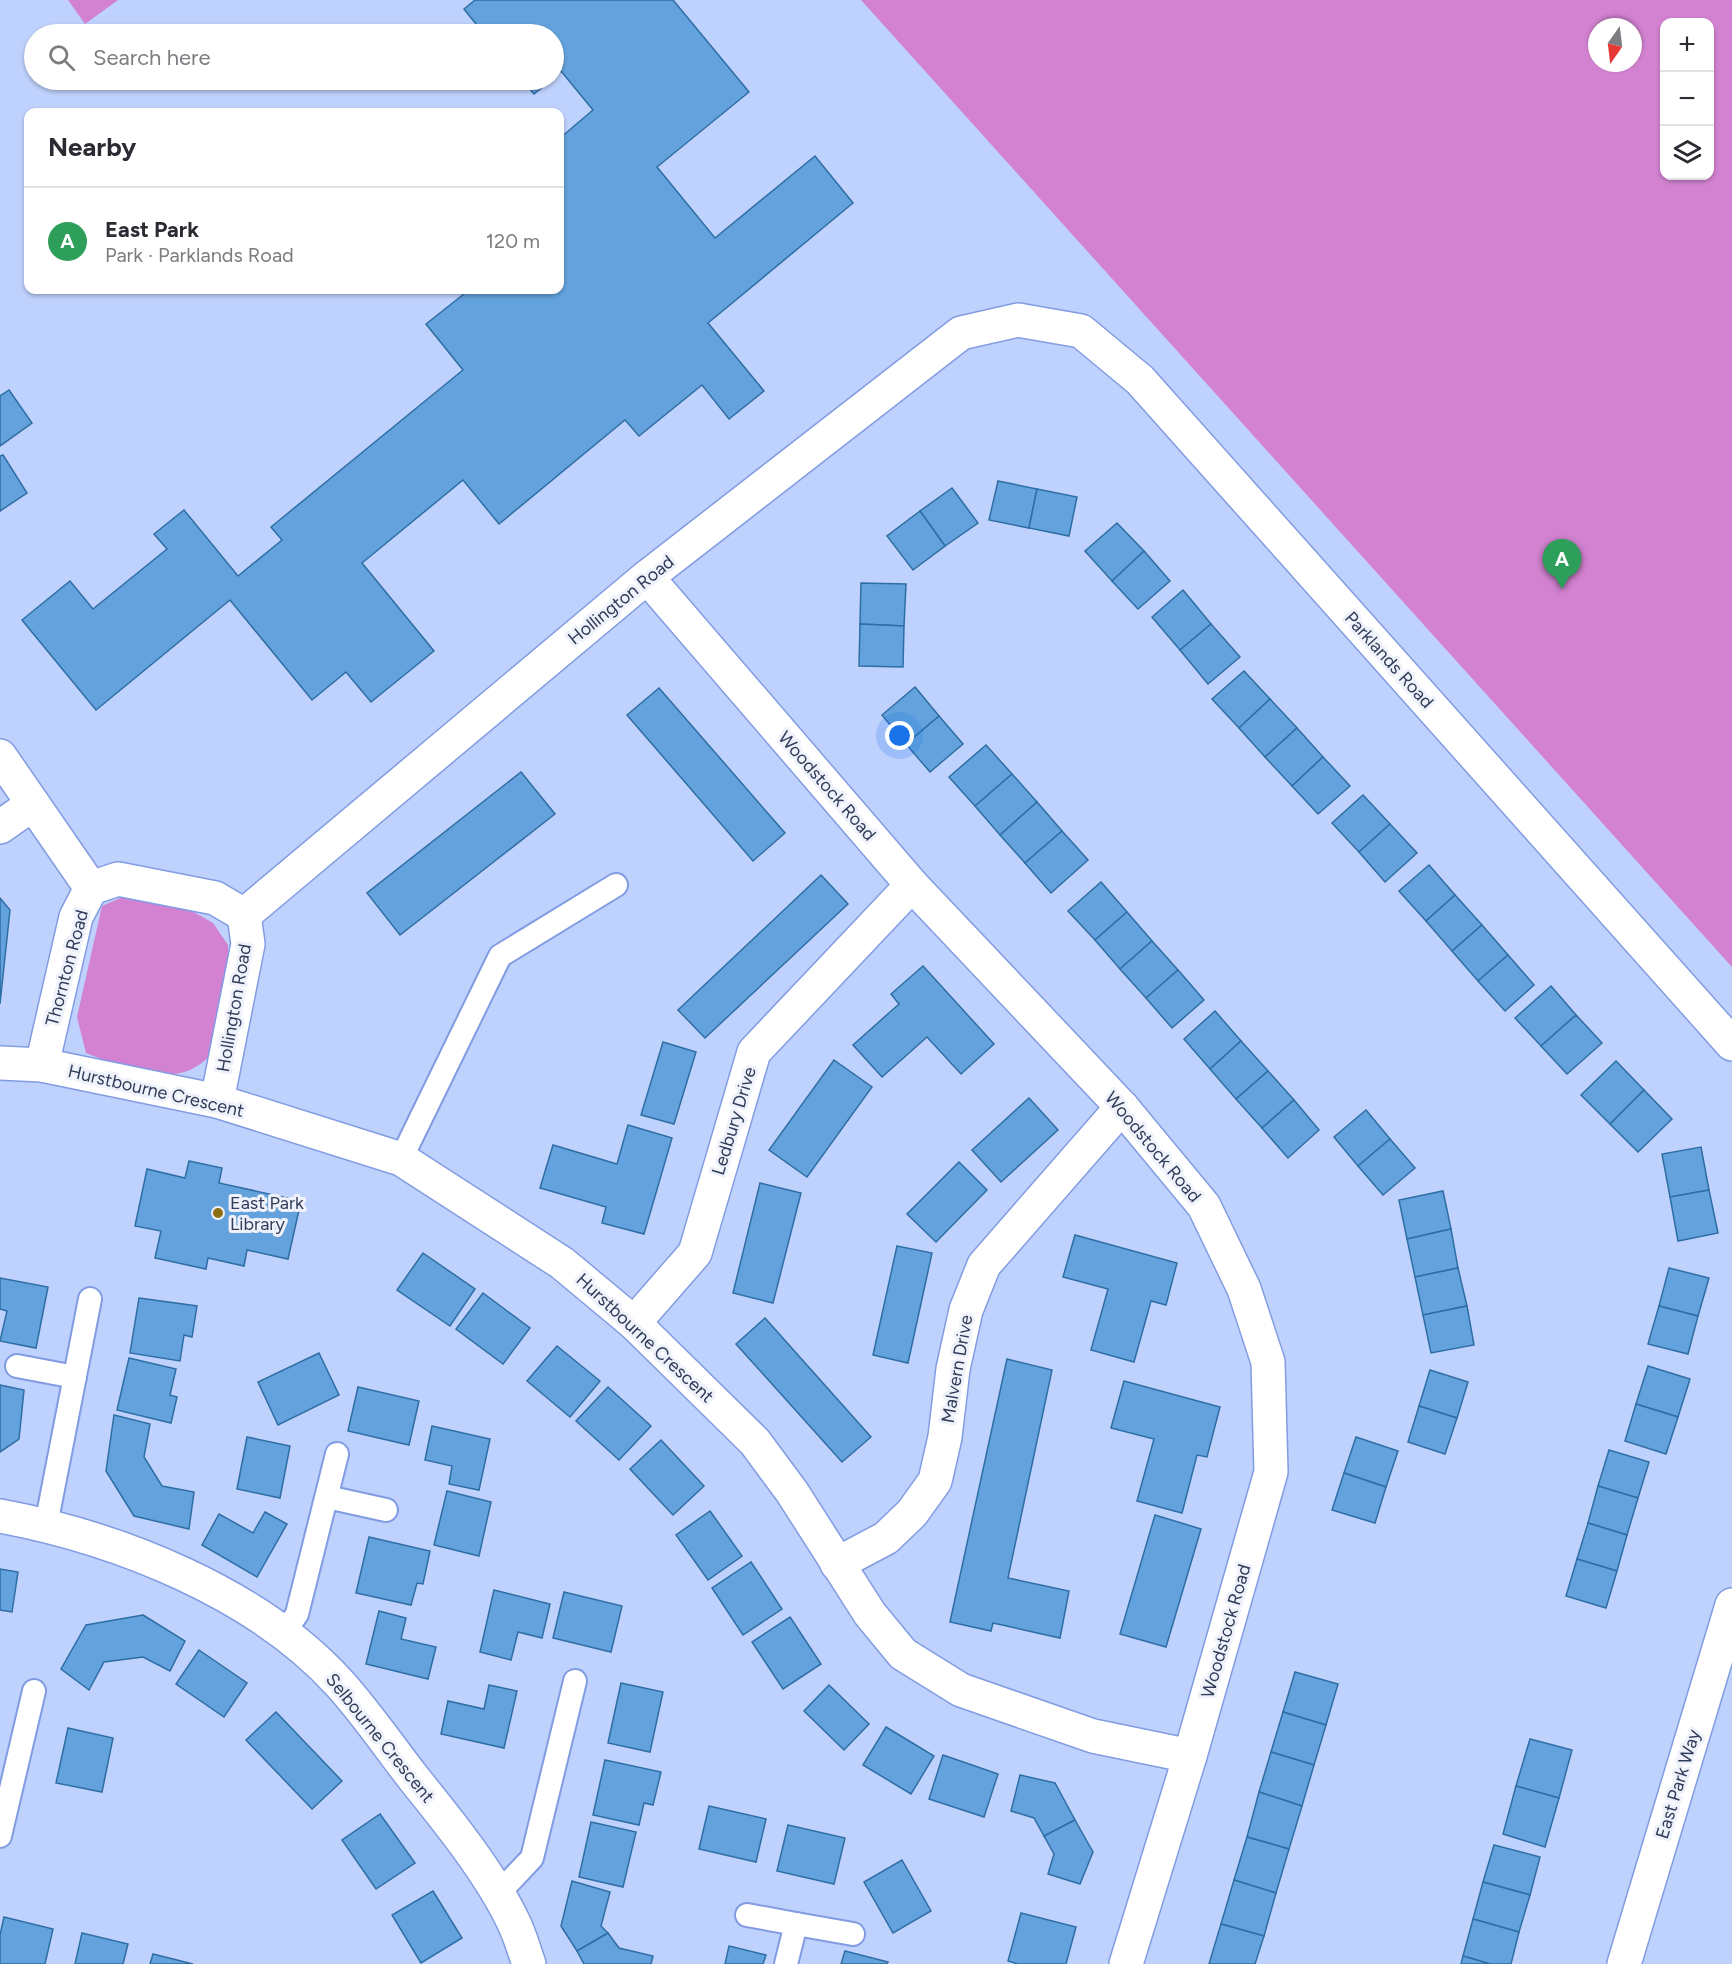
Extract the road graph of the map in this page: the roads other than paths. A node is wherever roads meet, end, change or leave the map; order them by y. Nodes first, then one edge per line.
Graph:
1 (1018, 320) joint
2 (647, 577) junction
3 (0, 756) edge
4 (33, 804) junction
5 (0, 827) edge
6 (616, 885) dead end
7 (912, 885) junction
8 (91, 888) junction
9 (244, 915) junction
10 (1732, 1044) edge
11 (0, 1063) edge
12 (42, 1065) junction
13 (217, 1101) junction
14 (1122, 1107) junction
15 (401, 1159) junction
16 (90, 1299) dead end
17 (634, 1323) junction
18 (16, 1366) dead end
19 (75, 1377) junction
20 (337, 1454) dead end
21 (327, 1497) junction
22 (387, 1510) dead end
23 (0, 1516) edge
24 (46, 1525) junction
25 (837, 1564) junction
26 (1732, 1605) edge
27 (283, 1634) junction
28 (575, 1681) dead end
29 (34, 1691) dead end
30 (1190, 1755) junction
31 (4, 1804) edge
32 (0, 1836) edge
33 (497, 1895) junction
34 (747, 1915) dead end
35 (796, 1924) junction
36 (853, 1934) dead end
37 (529, 1964) edge
38 (786, 1964) edge
39 (1126, 1964) edge
40 (1624, 1964) edge

1 - 2 street, Hollington Road
1 - 10 street, Parklands Road
2 - 7 street, Woodstock Road
2 - 9 street, Hollington Road
3 - 4 street, Thornton Road
4 - 5 street
4 - 8 street, Thornton Road
6 - 15 lane
7 - 14 street, Woodstock Road
7 - 17 street, Ledbury Drive
8 - 9 street
8 - 12 street, Thornton Road
9 - 13 street, Hollington Road
11 - 12 street, Hurstbourne Crescent
12 - 13 street, Hurstbourne Crescent
13 - 15 street, Hurstbourne Crescent
14 - 25 street, Malvern Drive
14 - 30 street, Woodstock Road
15 - 17 street, Hurstbourne Crescent
16 - 19 lane
17 - 25 street, Hurstbourne Crescent
18 - 19 lane
19 - 24 lane
20 - 21 lane
21 - 22 lane
21 - 27 lane
23 - 24 street, Selbourne Crescent
24 - 27 street, Selbourne Crescent
25 - 30 street, Hurstbourne Crescent
26 - 40 street, East Park Way
27 - 33 street, Selbourne Crescent
28 - 33 lane
29 - 31 lane
30 - 39 street, Woodstock Road
31 - 32 lane
33 - 37 street, Selbourne Crescent
34 - 35 lane
35 - 36 lane
35 - 38 lane

